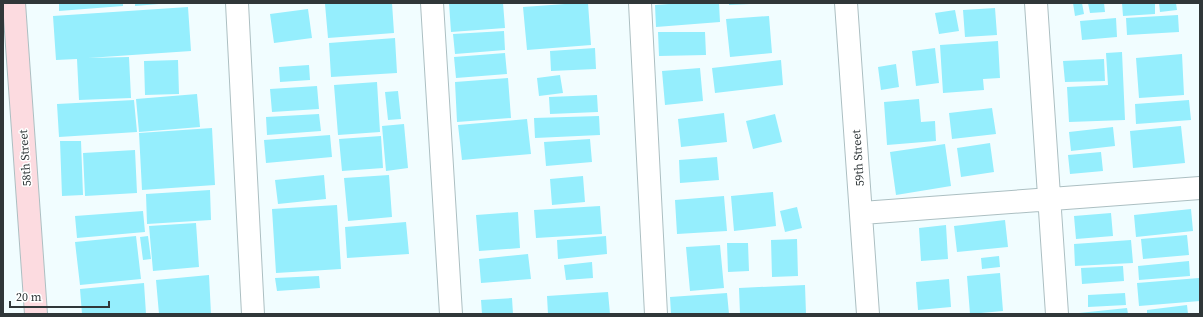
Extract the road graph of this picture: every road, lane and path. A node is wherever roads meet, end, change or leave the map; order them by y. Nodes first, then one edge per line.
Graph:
1 (14, 3) edge
2 (237, 3) edge
3 (432, 3) edge
4 (640, 3) edge
5 (846, 3) edge
6 (1036, 3) edge
7 (1200, 188) edge
8 (1049, 198) junction
9 (862, 213) junction
10 (36, 314) edge
11 (253, 314) edge
12 (451, 314) edge
13 (656, 314) edge
14 (868, 314) edge
15 (1057, 314) edge

1 - 10 main road, 58th Street
2 - 11 street
3 - 12 street
4 - 13 street
5 - 9 street, 59th Street
6 - 8 street
7 - 8 street
8 - 9 street
8 - 15 street
9 - 14 street, 59th Street

